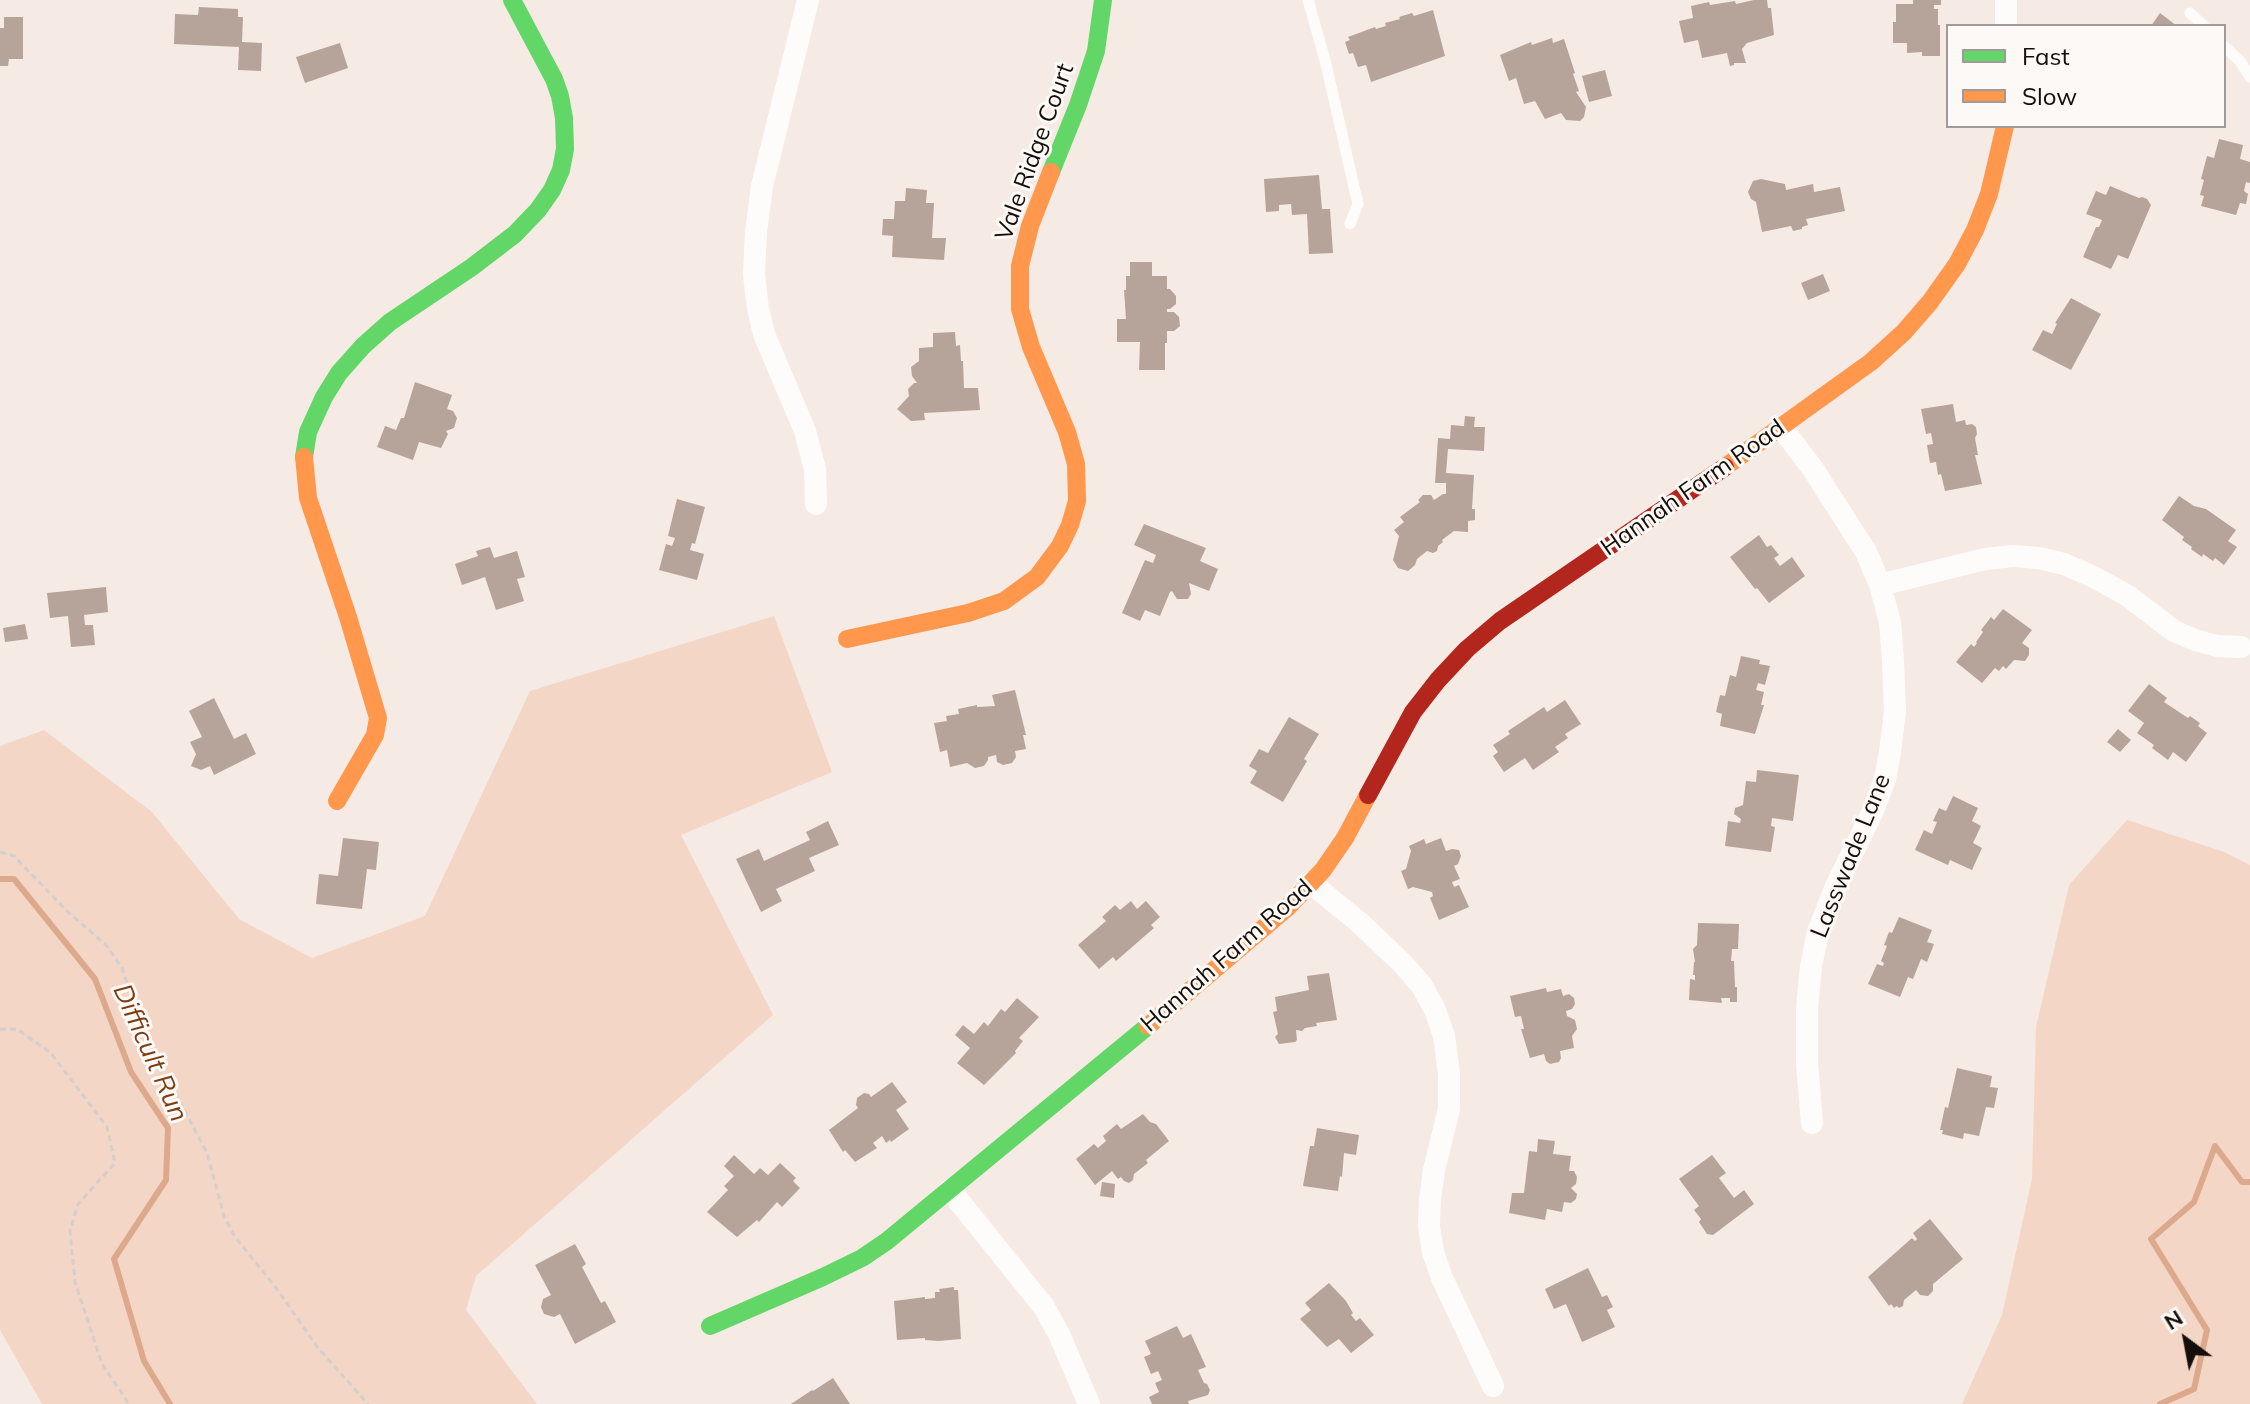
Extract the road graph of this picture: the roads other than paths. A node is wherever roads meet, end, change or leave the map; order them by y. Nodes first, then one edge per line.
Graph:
1 (512, 0) edge
2 (808, 0) edge
3 (1103, 0) edge
4 (1308, 0) edge
5 (2006, 0) edge
6 (2190, 13) dead end
7 (2006, 24) edge
8 (2202, 24) edge
9 (2226, 48) edge
10 (2250, 77) edge
11 (2005, 128) edge
12 (1350, 224) dead end
13 (1781, 427) junction
14 (816, 504) dead end
15 (1880, 585) junction
16 (847, 639) dead end
17 (2241, 647) dead end
18 (337, 801) dead end
19 (1311, 883) junction
20 (1812, 1123) dead end
21 (950, 1190) junction
22 (710, 1326) dead end
23 (1493, 1386) dead end
24 (1089, 1404) edge

1 - 18 street
2 - 14 street
3 - 16 street, Vale Ridge Court
4 - 12 lane
5 - 7 street
6 - 8 lane
9 - 10 lane
11 - 13 street, Hannah Farm Road
13 - 15 street, Lasswade Lane
13 - 19 street, Hannah Farm Road
15 - 17 street
15 - 20 street, Lasswade Lane
19 - 21 street, Hannah Farm Road
19 - 23 street
21 - 22 street, Hannah Farm Road
21 - 24 street

